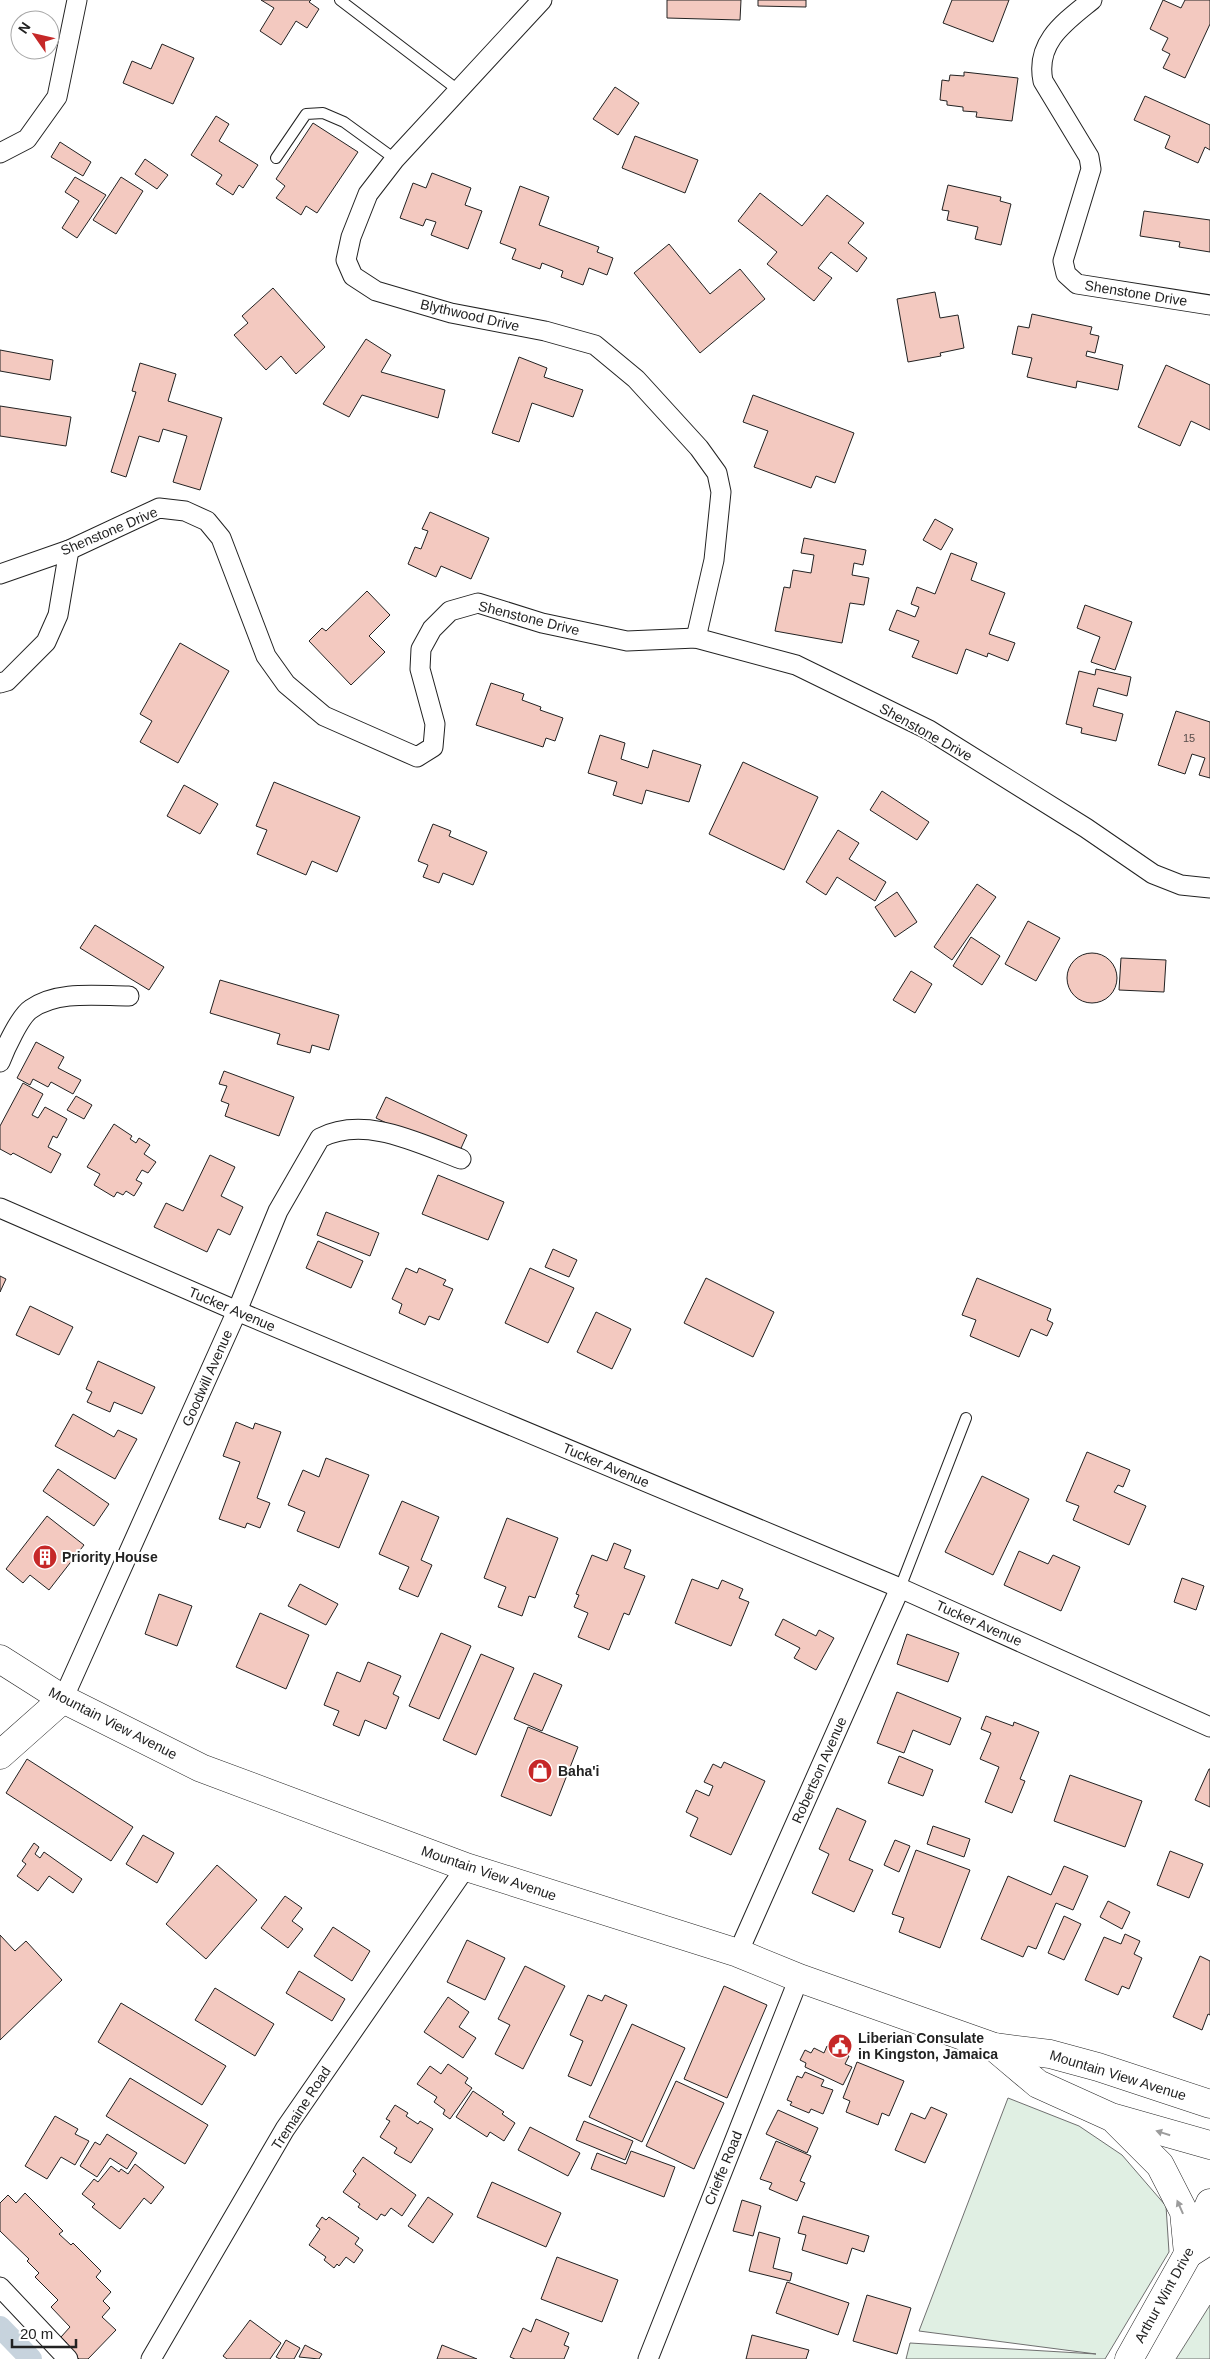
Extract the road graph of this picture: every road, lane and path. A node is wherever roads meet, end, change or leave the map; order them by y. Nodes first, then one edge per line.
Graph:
1 (77, 0) edge
2 (340, 0) edge
3 (542, 0) edge
4 (1092, 0) edge
5 (458, 90) junction
6 (0, 153) edge
7 (276, 158) dead end
8 (395, 159) junction
9 (1210, 305) edge
10 (69, 550) junction
11 (0, 574) edge
12 (696, 638) junction
13 (0, 684) edge
14 (1210, 888) edge
15 (129, 996) dead end
16 (0, 1062) edge
17 (460, 1159) dead end
18 (0, 1208) edge
19 (237, 1311) junction
20 (966, 1418) dead end
21 (900, 1588) junction
22 (0, 1659) edge
23 (63, 1699) junction
24 (1210, 1727) edge
25 (0, 1756) edge
26 (466, 1867) junction
27 (738, 1953) junction
28 (799, 1978) junction
29 (994, 2047) junction
30 (1210, 2104) edge
31 (1112, 2117) junction
32 (1210, 2145) edge
33 (1210, 2203) edge
34 (1199, 2247) edge
35 (0, 2287) edge
36 (68, 2359) edge
37 (151, 2359) edge
38 (648, 2359) edge
39 (1129, 2359) edge

1 - 6 street
2 - 5 lane
3 - 5 street, Blythwood Drive
4 - 9 street, Shenstone Drive
5 - 8 street, Blythwood Drive
7 - 8 lane
8 - 12 street, Blythwood Drive
10 - 11 street, Shenstone Drive
10 - 12 street, Shenstone Drive
10 - 13 street
12 - 14 street, Shenstone Drive
15 - 16 street
17 - 19 street, Goodwill Avenue
18 - 19 street, Tucker Avenue
19 - 21 street, Tucker Avenue
19 - 23 street, Goodwill Avenue
20 - 21 lane
21 - 24 street, Tucker Avenue
21 - 27 street, Robertson Avenue
22 - 23 main road, Mountain View Avenue
23 - 25 main road
23 - 26 main road, Mountain View Avenue
26 - 27 main road, Mountain View Avenue
26 - 37 street, Tremaine Road
27 - 28 main road, Mountain View Avenue
28 - 29 main road, Mountain View Avenue
28 - 38 street, Crieffe Road
29 - 30 main road, Mountain View Avenue
29 - 31 main road, Mountain View Avenue
32 -> 31 main road, Mountain View Avenue
34 -> 31 main road
33 - 34 main road, Arthur Wint Drive
34 - 39 main road, Arthur Wint Drive
35 - 36 street

